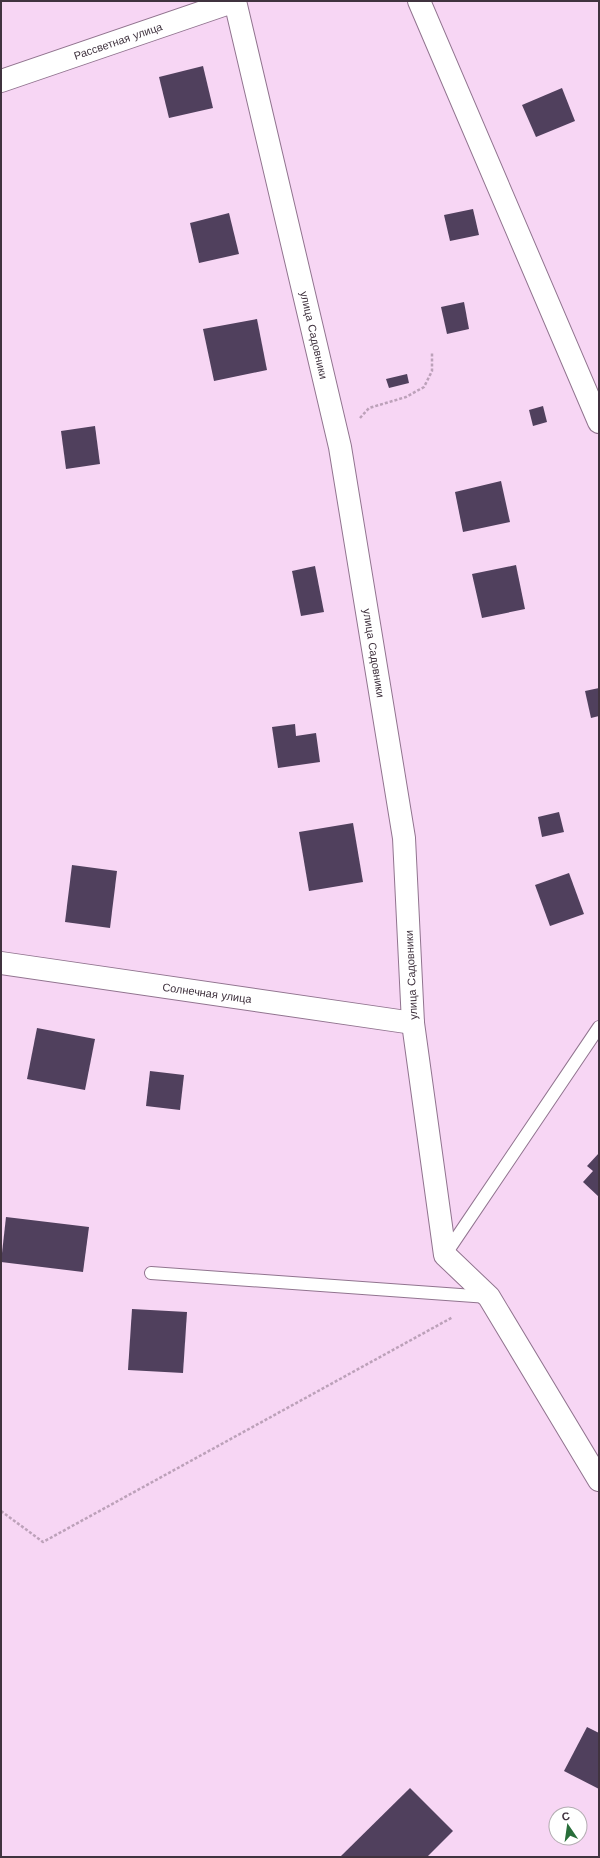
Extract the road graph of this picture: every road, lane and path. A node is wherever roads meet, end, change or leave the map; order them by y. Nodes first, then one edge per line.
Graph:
1 (235, 1) edge
2 (418, 1) edge
3 (1, 81) edge
4 (432, 353) dead end
5 (599, 422) edge
6 (340, 447) junction
7 (1, 963) edge
8 (413, 1023) junction
9 (599, 1027) edge
10 (445, 1255) junction
11 (151, 1273) dead end
12 (489, 1297) junction
13 (454, 1316) dead end
14 (599, 1480) edge
15 (1, 1511) edge

1 - 3 street, Рассветная улица
1 - 6 street, улица Садовники
2 - 5 street
4 - 6 path
6 - 8 street, улица Садовники
7 - 8 street, Солнечная улица
8 - 10 street, улица Садовники
9 - 10 lane
10 - 12 street
11 - 12 lane
12 - 14 street
13 - 15 path

